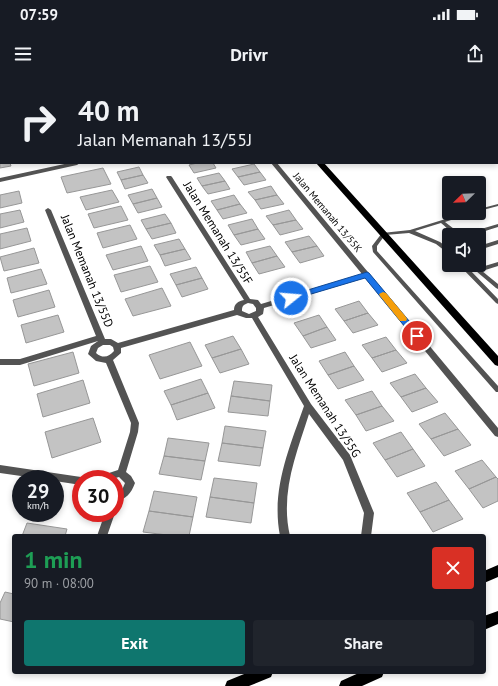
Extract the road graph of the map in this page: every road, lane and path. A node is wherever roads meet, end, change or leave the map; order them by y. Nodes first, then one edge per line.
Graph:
1 (72, 164) edge
2 (275, 164) edge
3 (321, 164) edge
4 (169, 177) dead end
5 (0, 180) edge
6 (498, 205) edge
7 (486, 208) edge
8 (48, 210) dead end
9 (446, 220) edge
10 (442, 221) junction
11 (498, 225) edge
12 (450, 228) edge
13 (486, 228) edge
14 (410, 231) junction
15 (384, 234) junction
16 (498, 242) edge
17 (442, 246) edge
18 (486, 246) edge
19 (498, 264) edge
20 (486, 268) edge
21 (469, 272) edge
22 (480, 272) edge
23 (367, 275) junction
24 (498, 287) edge
25 (248, 301) junction
26 (498, 302) edge
27 (260, 307) junction
28 (238, 312) junction
29 (254, 316) junction
30 (101, 340) junction
31 (117, 346) junction
32 (109, 360) junction
33 (0, 362) edge
34 (498, 362) edge
35 (498, 390) edge
36 (308, 406) junction
37 (498, 434) edge
38 (0, 469) edge
39 (122, 470) edge
40 (124, 476) edge
41 (72, 480) edge
42 (124, 495) edge
43 (107, 522) edge
44 (103, 534) edge
45 (285, 534) edge
46 (366, 534) edge
47 (498, 571) edge
48 (486, 576) edge
49 (498, 617) edge
50 (486, 622) edge
51 (261, 674) edge
52 (373, 674) edge
53 (232, 686) edge
54 (346, 686) edge

1 - 5 street
2 - 23 street, Jalan Memanah 13/55K
3 - 15 main road
4 - 25 street, Jalan Memanah 13/55F
6 - 7 lane
8 - 30 street, Jalan Memanah 13/55D
9 - 10 lane
10 - 12 lane
10 - 14 lane
11 - 13 lane
14 - 15 lane
14 - 17 lane
15 - 34 main road
15 - 35 lane
16 - 18 lane
19 - 20 lane
21 - 26 lane
22 - 24 lane
23 - 27 street
23 - 37 street, Jalan Memanah 13/55K
25 - 27 street
25 - 28 street
27 - 29 street
28 - 29 street
28 - 31 street
29 - 36 street, Jalan Memanah 13/55G
30 - 31 street
30 - 32 street
30 - 33 street
31 - 32 street
32 - 39 street
36 - 45 street
36 - 46 street, Jalan Memanah 13/55G
38 - 41 street
40 - 42 street
43 - 44 street
47 - 48 main road
49 - 50 main road
51 - 53 main road
52 - 54 main road

